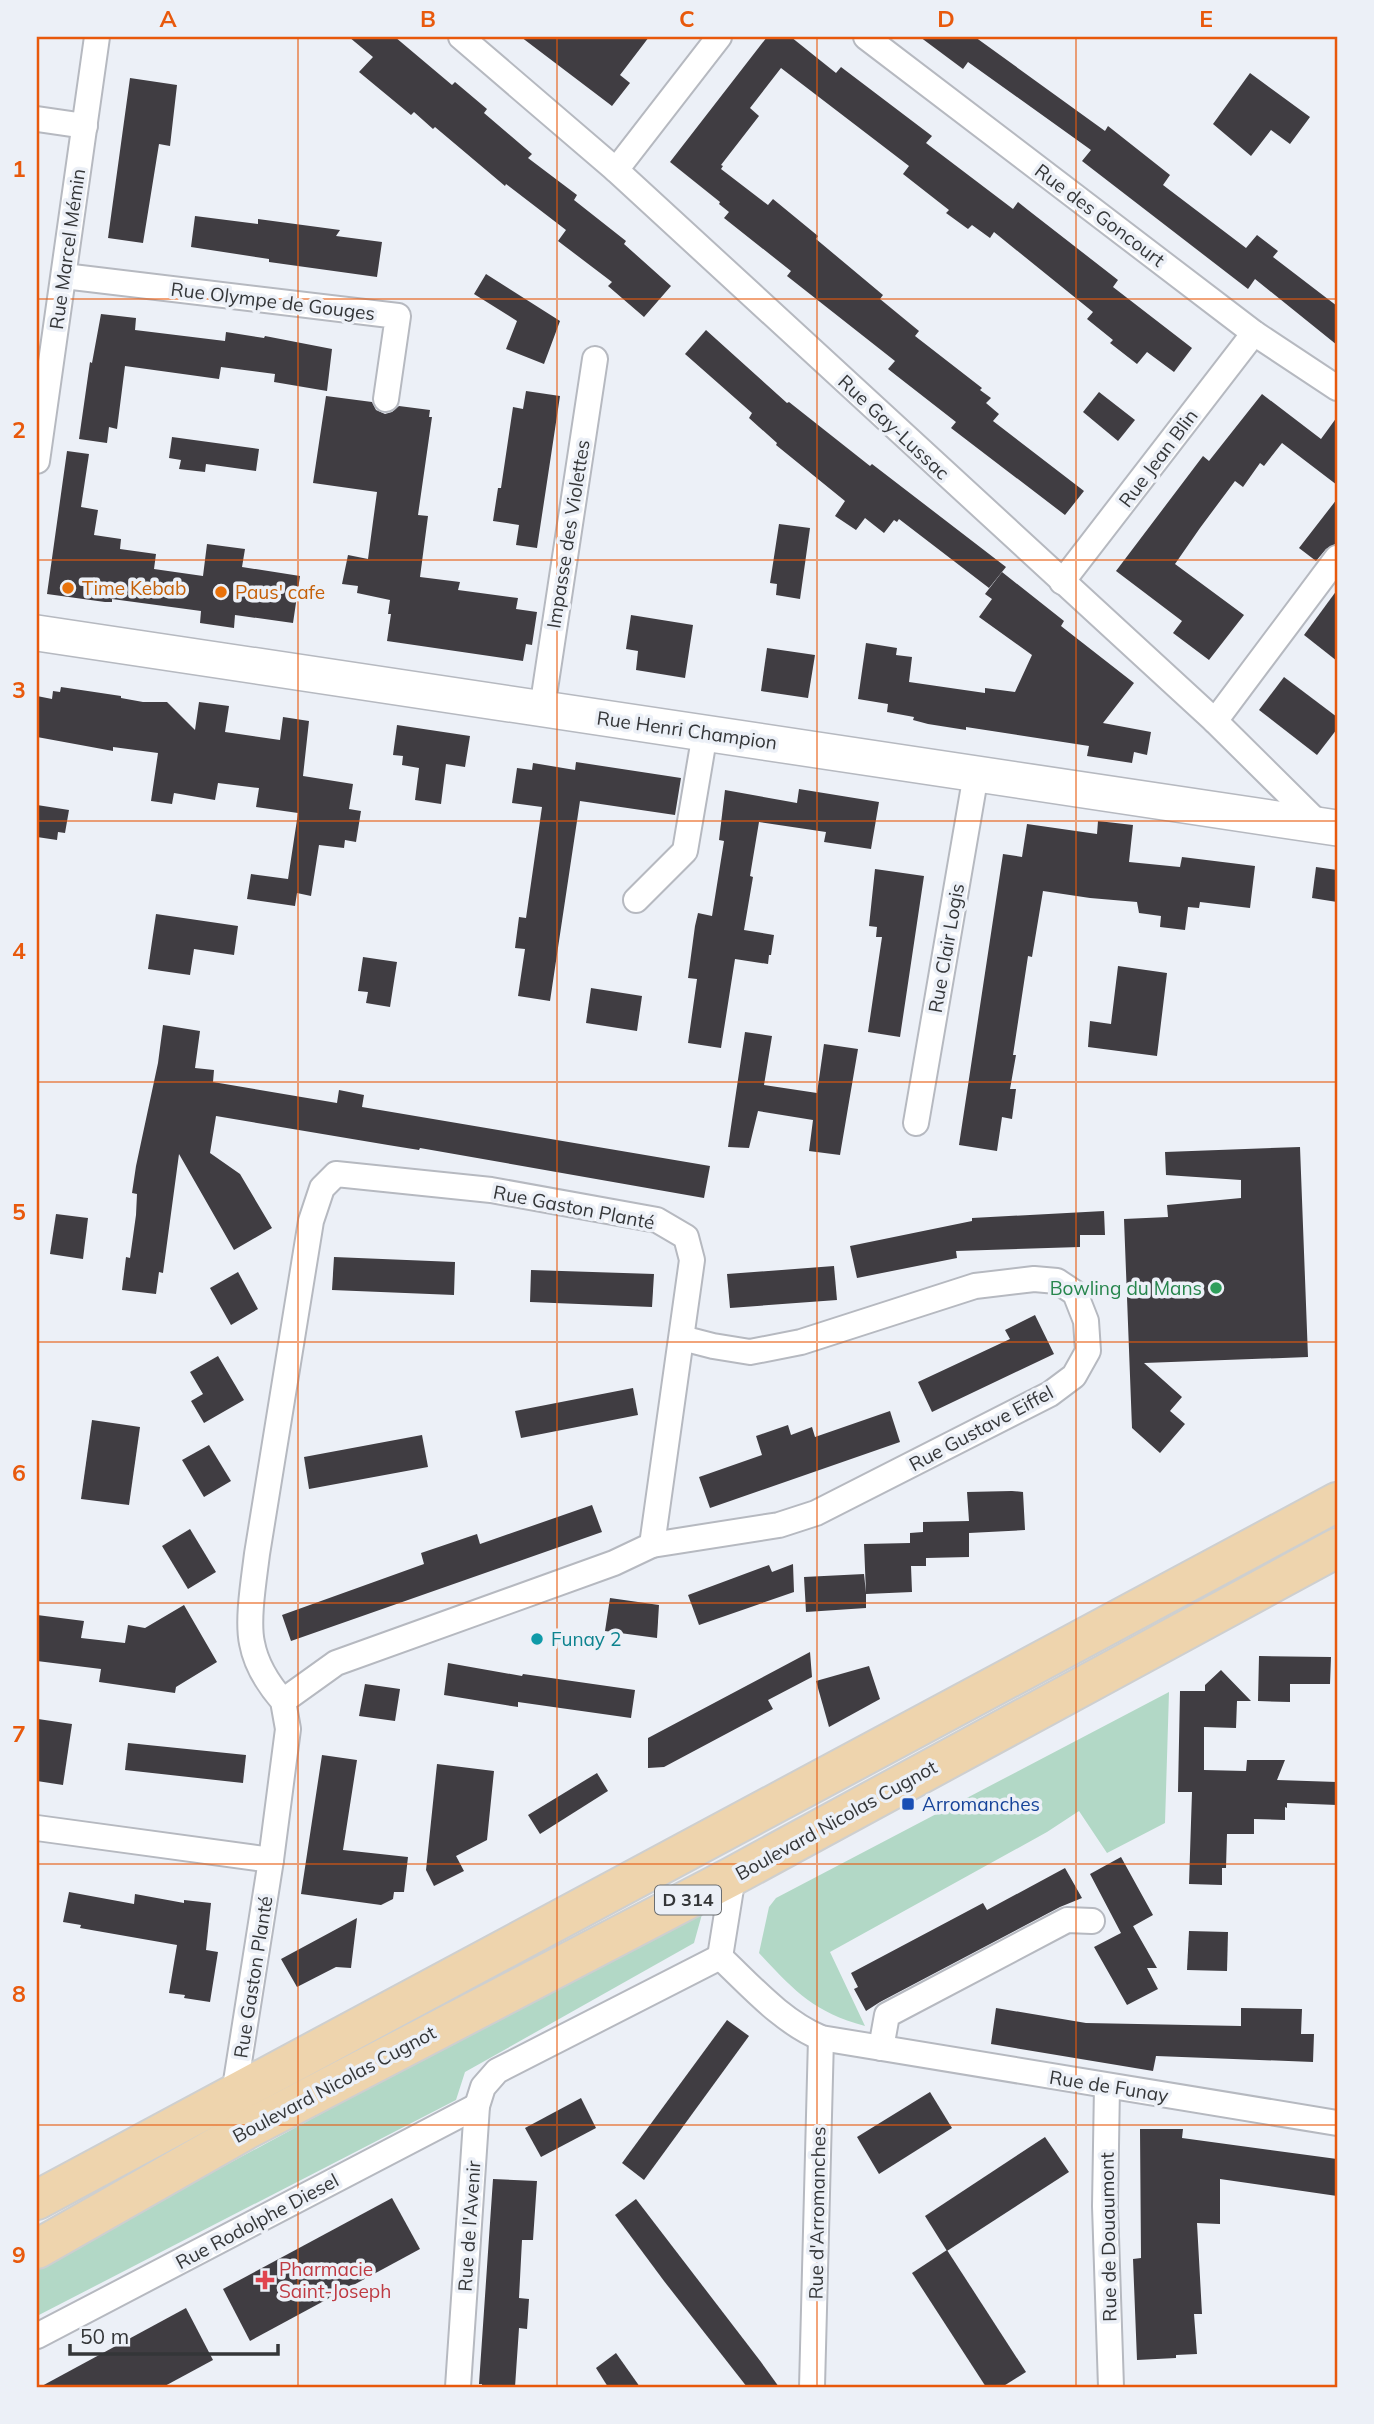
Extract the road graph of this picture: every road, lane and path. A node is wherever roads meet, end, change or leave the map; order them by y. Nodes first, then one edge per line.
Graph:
1 (97, 37) edge
2 (461, 37) edge
3 (719, 37) edge
4 (866, 37) edge
5 (37, 119) edge
6 (85, 126) junction
7 (616, 170) junction
8 (64, 276) junction
9 (47, 319) edge
10 (1254, 333) junction
11 (595, 359) dead end
12 (1337, 388) edge
13 (386, 399) dead end
14 (37, 461) edge
15 (1337, 558) edge
16 (1062, 582) junction
17 (37, 633) edge
18 (542, 709) junction
19 (1215, 722) junction
20 (705, 733) junction
21 (976, 774) junction
22 (1329, 826) edge
23 (636, 900) dead end
24 (916, 1123) dead end
25 (682, 1338) junction
26 (1337, 1502) edge
27 (652, 1545) junction
28 (1337, 1548) edge
29 (283, 1701) junction
30 (37, 1828) edge
31 (271, 1860) junction
32 (733, 1876) junction
33 (1092, 1920) dead end
34 (720, 1957) junction
35 (821, 2038) junction
36 (881, 2048) junction
37 (1107, 2086) junction
38 (234, 2094) junction
39 (477, 2106) junction
40 (1337, 2123) edge
41 (37, 2200) edge
42 (37, 2249) edge
43 (37, 2336) edge
44 (458, 2387) edge
45 (812, 2387) edge
46 (1111, 2387) edge

1 - 6 street, Rue Marcel Mémin
2 - 7 street, Rue Gay-Lussac
3 - 7 street
4 - 10 street, Rue des Goncourt
5 - 6 street
6 - 8 street, Rue Marcel Mémin
7 - 16 street, Rue Gay-Lussac
8 - 9 street, Rue Marcel Mémin
8 - 13 street, Rue Olympe de Gouges
9 - 14 street, Rue Marcel Mémin
10 - 12 street, Rue des Goncourt
10 - 16 street, Rue Jean Blin
11 - 18 street, Impasse des Violettes
15 - 19 street
16 - 19 street, Rue Gay-Lussac
17 - 18 street, Rue Henri Champion
18 - 20 street, Rue Henri Champion
19 - 22 street, Rue Gay-Lussac
20 - 21 street, Rue Henri Champion
20 - 23 street
21 - 22 street, Rue Henri Champion
21 - 24 street, Rue Clair Logis
25 - 27 street, Rue Gaston Planté
25 - 27 street, Rue Gustave Eiffel
25 - 29 street, Rue Gaston Planté
26 - 38 main road, Boulevard Nicolas Cugnot / D 314
27 - 29 street
28 - 32 main road, Boulevard Nicolas Cugnot / D 314
29 - 31 street, Rue Gaston Planté
30 - 31 street
31 - 38 street, Rue Gaston Planté
32 - 34 street
32 - 42 main road, Boulevard Nicolas Cugnot / D 314
33 - 36 street
34 - 35 street, Rue de Funay
34 - 39 street, Rue de l'Avenir
35 - 36 street, Rue de Funay
35 - 45 street, Rue d'Arromanches
36 - 37 street, Rue de Funay
37 - 40 street, Rue de Funay
37 - 46 street, Rue de Douaumont
38 - 41 main road, Boulevard Nicolas Cugnot / D 314
39 - 43 street, Rue Rodolphe Diesel
39 - 44 street, Rue de l'Avenir

